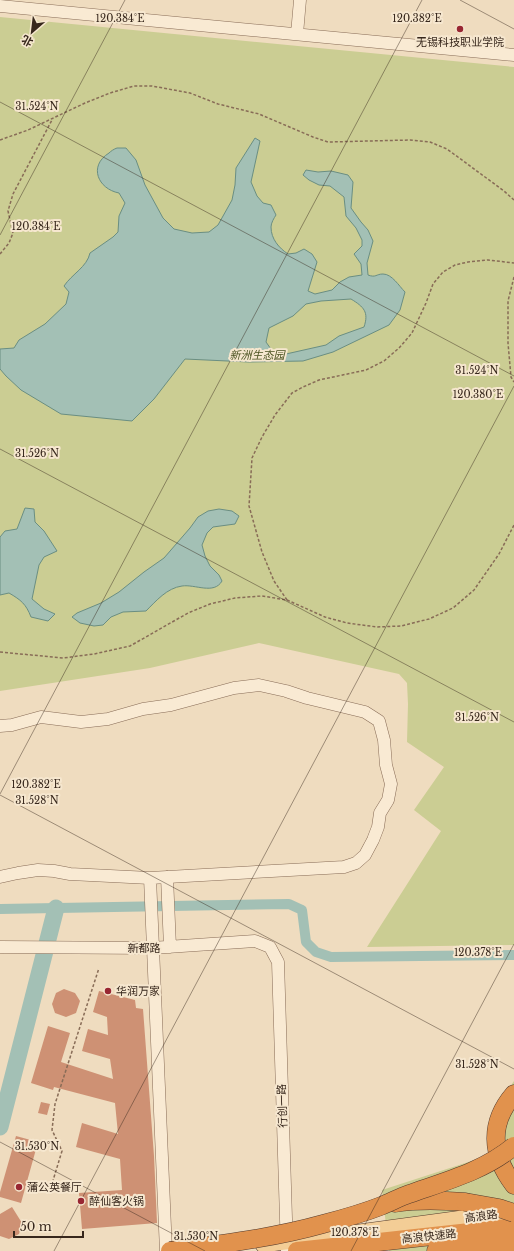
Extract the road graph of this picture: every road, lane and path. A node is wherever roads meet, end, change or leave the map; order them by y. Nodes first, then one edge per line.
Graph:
1 (300, 0) edge
2 (0, 6) edge
3 (297, 34) junction
4 (514, 55) edge
5 (53, 118) junction
6 (0, 140) edge
7 (514, 200) edge
8 (0, 254) edge
9 (514, 263) edge
10 (514, 277) edge
11 (514, 382) edge
12 (514, 525) edge
13 (287, 600) junction
14 (0, 652) edge
15 (0, 726) edge
16 (0, 877) edge
17 (168, 881) junction
18 (150, 882) junction
19 (0, 947) edge
20 (152, 948) junction
21 (170, 948) junction
22 (278, 962) joint
23 (99, 968) dead end
24 (514, 1094) edge
25 (514, 1146) edge
26 (514, 1185) edge
27 (50, 1187) dead end
28 (380, 1206) junction
29 (514, 1212) edge
30 (514, 1226) edge
31 (514, 1242) edge
32 (290, 1248) edge
33 (166, 1251) edge
34 (170, 1251) edge
35 (209, 1251) edge
36 (436, 1251) edge

1 - 3 street
2 - 3 street
3 - 4 street
5 - 6 path
5 - 7 path
5 - 8 path
9 - 13 path
10 - 11 path
12 - 13 path
13 - 14 path
15 - 17 street
16 - 18 street
17 - 18 street
17 - 21 street
18 - 20 street
19 - 20 street, 新都路
20 - 21 street, 新都路
20 - 33 street
21 - 22 street, 新都路
22 - 32 street, 行创一路
23 - 27 path
24 - 26 highway
25 - 28 highway, bridge
28 - 29 highway, bridge
28 - 34 highway, bridge
29 - 32 main road, 高浪路
30 - 32 highway, 高浪快速路
31 - 36 highway, 高浪快速路
32 - 35 main road, 高浪路

